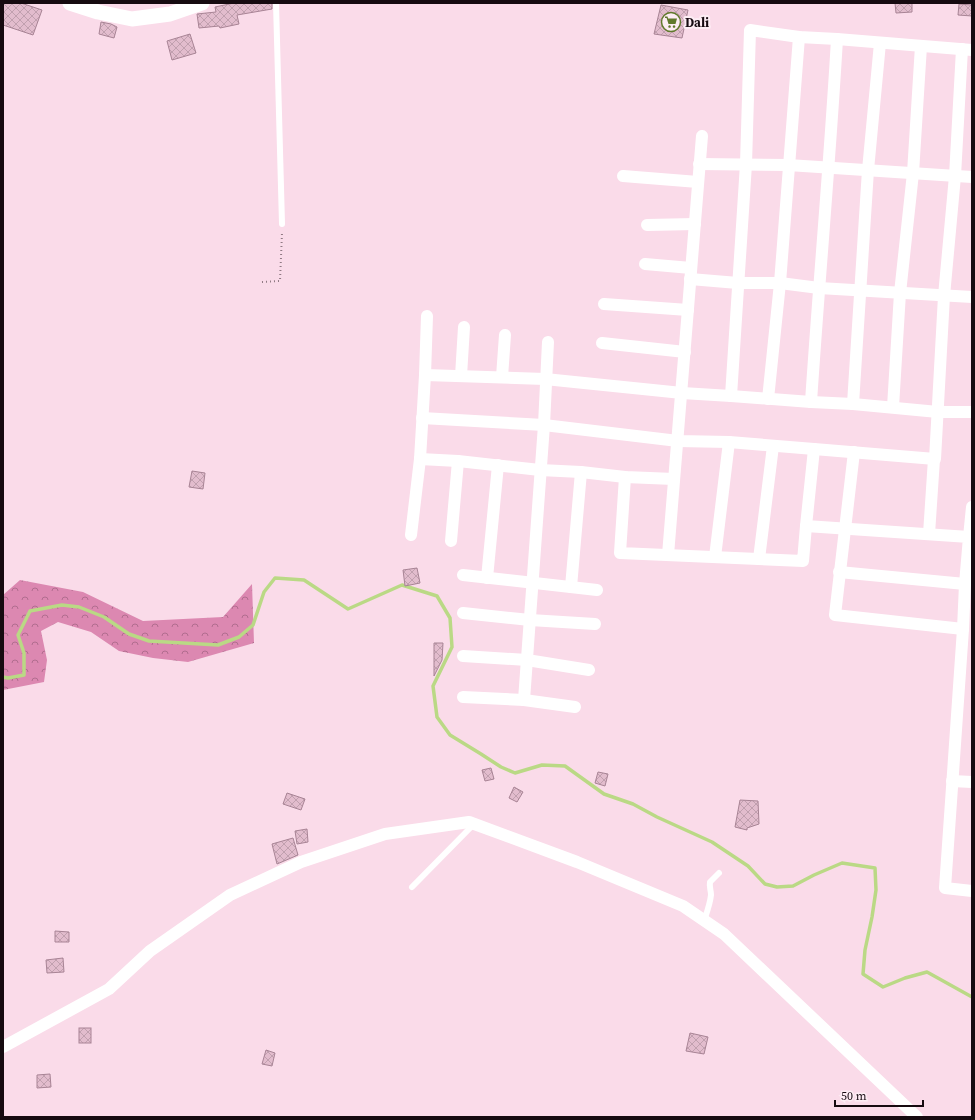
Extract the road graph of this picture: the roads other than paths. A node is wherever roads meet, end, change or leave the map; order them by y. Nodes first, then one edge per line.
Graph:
1 (70, 3) edge
2 (202, 3) edge
3 (276, 3) edge
4 (798, 37) junction
5 (838, 39) junction
6 (880, 43) junction
7 (921, 46) junction
8 (967, 50) edge
9 (702, 136) dead end
10 (699, 164) junction
11 (746, 164) junction
12 (788, 165) junction
13 (829, 168) junction
14 (868, 170) junction
15 (913, 173) junction
16 (622, 176) dead end
17 (955, 176) junction
18 (972, 177) edge
19 (698, 182) junction
20 (282, 224) road end
21 (695, 224) junction
22 (647, 225) dead end
23 (645, 264) dead end
24 (691, 274) junction
25 (738, 283) junction
26 (780, 283) junction
27 (819, 288) junction
28 (860, 290) junction
29 (900, 293) junction
30 (944, 296) junction
31 (972, 297) edge
32 (604, 304) dead end
33 (688, 310) junction
34 (427, 316) dead end
35 (464, 327) dead end
36 (505, 335) dead end
37 (548, 342) dead end
38 (602, 343) dead end
39 (685, 352) junction
40 (425, 375) junction
41 (461, 376) junction
42 (502, 377) junction
43 (545, 379) junction
44 (682, 393) junction
45 (731, 396) junction
46 (768, 399) junction
47 (811, 402) junction
48 (853, 404) junction
49 (893, 407) junction
50 (938, 412) junction
51 (972, 412) edge
52 (422, 418) junction
53 (544, 425) junction
54 (678, 441) junction
55 (729, 442) junction
56 (773, 446) junction
57 (814, 449) junction
58 (854, 452) junction
59 (420, 459) junction
60 (934, 459) junction
61 (458, 460) junction
62 (498, 465) junction
63 (540, 470) junction
64 (581, 472) junction
65 (625, 477) junction
66 (674, 479) junction
67 (972, 508) edge
68 (806, 526) junction
69 (845, 529) junction
70 (929, 534) junction
71 (411, 535) dead end
72 (971, 537) edge
73 (451, 541) dead end
74 (668, 555) junction
75 (715, 557) junction
76 (759, 559) junction
77 (839, 572) junction
78 (463, 575) dead end
79 (487, 578) junction
80 (533, 583) junction
81 (965, 584) junction
82 (572, 587) junction
83 (597, 590) dead end
84 (463, 613) dead end
85 (530, 620) junction
86 (595, 624) dead end
87 (963, 629) junction
88 (463, 656) dead end
89 (527, 660) junction
90 (966, 663) edge
91 (588, 670) dead end
92 (463, 697) dead end
93 (524, 700) junction
94 (575, 707) dead end
95 (952, 781) junction
96 (972, 782) edge
97 (474, 824) junction
98 (720, 873) dead end
99 (412, 887) dead end
100 (972, 891) edge
101 (704, 921) junction
102 (3, 1047) edge
103 (916, 1117) edge

1 - 2 street
3 - 20 lane
4 - 5 street
4 - 11 street
4 - 12 street
5 - 6 street
5 - 13 street
6 - 7 street
6 - 14 street
7 - 8 street
7 - 15 street
8 - 17 street
9 - 10 street
10 - 11 street
10 - 19 street
11 - 12 street
11 - 25 street
12 - 13 street
12 - 26 street
13 - 14 street
13 - 27 street
14 - 15 street
14 - 28 street
15 - 17 street
15 - 29 street
16 - 19 street
17 - 18 street
17 - 30 street
19 - 21 street
21 - 22 street
21 - 24 street
23 - 24 street
24 - 25 street
24 - 33 street
25 - 26 street
25 - 45 street
26 - 27 street
26 - 46 street
27 - 28 street
27 - 47 street
28 - 29 street
28 - 48 street
29 - 30 street
29 - 49 street
30 - 31 street
30 - 50 street
32 - 33 street
33 - 39 street
34 - 40 street
35 - 41 street
36 - 42 street
37 - 43 street
38 - 39 street
39 - 44 street
40 - 41 street
40 - 52 street
41 - 42 street
42 - 43 street
43 - 44 street
43 - 53 street
44 - 45 street
44 - 54 street
45 - 46 street
46 - 47 street
47 - 48 street
48 - 49 street
49 - 50 street
50 - 51 street
50 - 60 street
52 - 53 street
52 - 59 street
53 - 54 street
53 - 63 street
54 - 55 street
54 - 66 street
55 - 56 street
55 - 75 street
56 - 57 street
56 - 76 street
57 - 58 street
57 - 68 street
58 - 60 street
58 - 69 street
59 - 61 street
59 - 71 street
60 - 70 street
61 - 62 street
61 - 73 street
62 - 63 street
62 - 79 street
63 - 64 street
63 - 80 street
64 - 65 street
64 - 82 street
65 - 66 street
65 - 74 street
66 - 74 street
67 - 72 street
68 - 69 street
68 - 76 street
69 - 70 street
69 - 77 street
70 - 72 street
72 - 81 street
74 - 75 street
75 - 76 street
77 - 81 street
77 - 87 street
78 - 79 street
79 - 80 street
80 - 82 street
80 - 85 street
81 - 87 street
82 - 83 street
84 - 85 street
85 - 86 street
85 - 89 street
87 - 90 street
88 - 89 street
89 - 91 street
89 - 93 street
90 - 95 street
92 - 93 street
93 - 94 street
95 - 96 street
95 - 100 street
97 - 99 lane
97 - 101 street
97 - 102 street
98 - 101 lane
101 - 103 street

